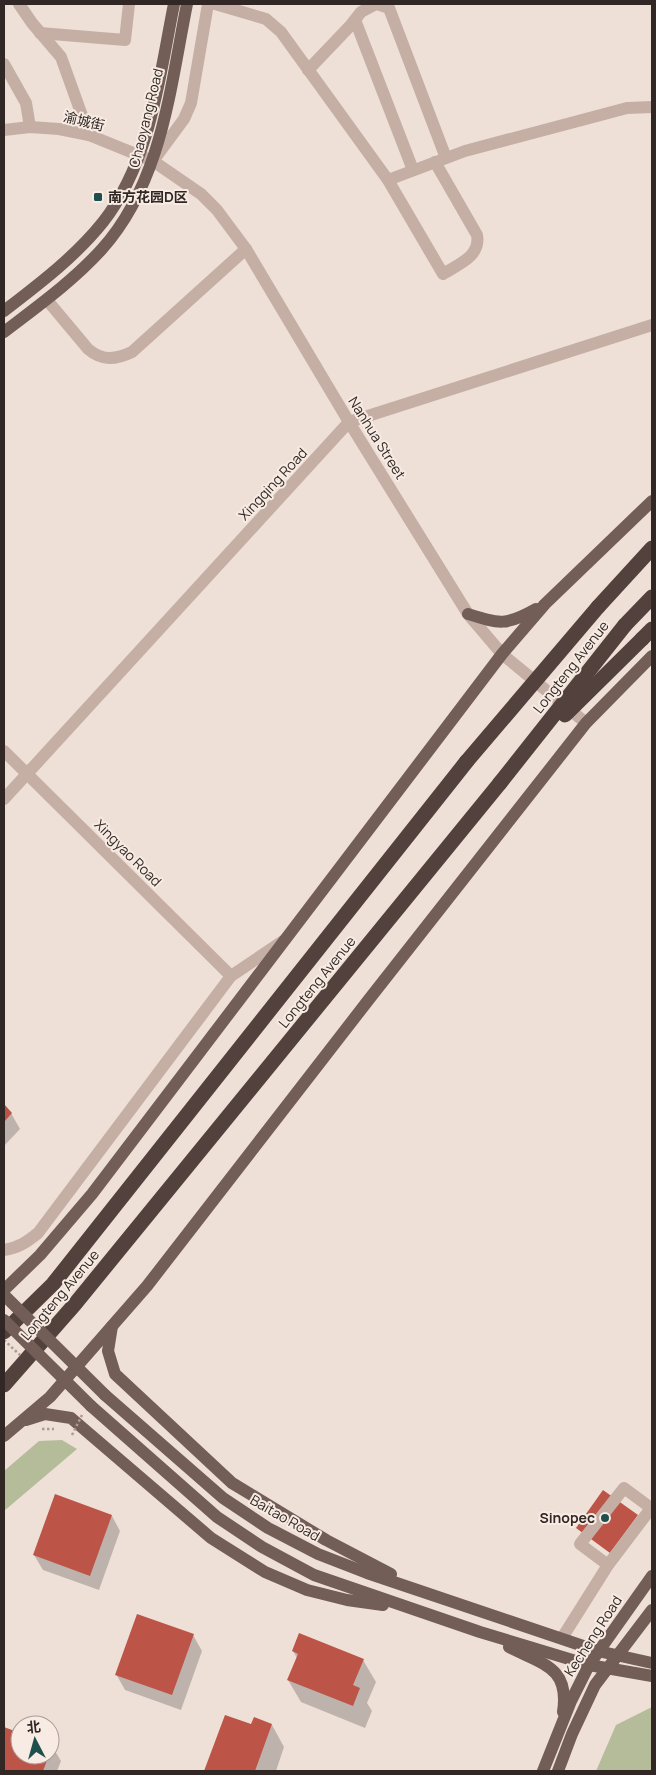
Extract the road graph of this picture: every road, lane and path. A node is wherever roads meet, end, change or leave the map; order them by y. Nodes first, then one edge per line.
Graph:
1 (19, 4) edge
2 (129, 4) edge
3 (174, 4) edge
4 (187, 4) edge
5 (208, 4) edge
6 (215, 4) edge
7 (377, 4) edge
8 (355, 20) junction
9 (40, 33) junction
10 (4, 64) edge
11 (308, 70) junction
12 (652, 107) edge
13 (30, 127) junction
14 (4, 130) edge
15 (89, 135) junction
16 (140, 155) junction
17 (440, 160) junction
18 (153, 161) junction
19 (414, 170) junction
20 (388, 180) junction
21 (246, 249) junction
22 (47, 300) junction
23 (4, 311) edge
24 (652, 325) edge
25 (4, 332) edge
26 (349, 422) junction
27 (652, 501) edge
28 (652, 548) edge
29 (652, 597) edge
30 (545, 604) junction
31 (468, 614) junction
32 (647, 634) edge
33 (502, 654) junction
34 (652, 656) edge
35 (586, 723) junction
36 (4, 751) edge
37 (522, 756) junction
38 (27, 774) junction
39 (4, 800) edge
40 (287, 938) junction
41 (231, 976) junction
42 (4, 1250) edge
43 (4, 1290) edge
44 (4, 1295) edge
45 (4, 1320) edge
46 (112, 1326) junction
47 (4, 1332) edge
48 (4, 1340) edge
49 (25, 1360) dead end
50 (4, 1385) edge
51 (87, 1410) junction
52 (22, 1421) junction
53 (36, 1429) dead end
54 (60, 1429) dead end
55 (72, 1435) dead end
56 (4, 1436) edge
57 (652, 1508) edge
58 (608, 1565) junction
59 (652, 1576) edge
60 (422, 1591) junction
61 (409, 1609) junction
62 (652, 1610) edge
63 (480, 1632) junction
64 (562, 1638) junction
65 (598, 1651) junction
66 (617, 1656) junction
67 (652, 1663) edge
68 (589, 1665) junction
69 (607, 1668) junction
70 (652, 1676) edge
71 (560, 1729) junction
72 (543, 1771) edge
73 (558, 1771) edge

1 - 9 street
2 - 9 street
3 - 16 main road, Chaoyang Road
4 - 18 main road, Chaoyang Road
5 - 18 street
6 - 11 street
7 - 8 street
7 - 17 street
8 - 11 street
8 - 19 street
9 - 15 street
10 - 13 street
11 - 20 street
12 - 17 street
13 - 14 street, 渝城街
13 - 15 street, 渝城街
15 - 16 street, 渝城街
16 - 18 street, 渝城街
16 - 23 main road, Chaoyang Road
17 - 19 street
17 - 20 street
18 - 21 street, Nanhua Street
18 - 22 main road, Chaoyang Road
19 - 20 street
21 - 22 street
21 - 26 street, Nanhua Street
22 - 25 main road, Chaoyang Road
24 - 26 street, Xingqing Road
26 - 31 street, Nanhua Street
26 - 38 street, Xingqing Road
27 - 30 main road
28 - 47 highway, Longteng Avenue, bridge
29 - 37 highway, Longteng Avenue, bridge
30 - 31 main road
30 - 33 main road
31 - 33 street, Nanhua Street
32 - 37 highway, bridge
33 - 35 street, Nanhua Street
33 - 40 main road
34 - 35 main road
35 - 46 main road
36 - 38 street, Xingyao Road
37 - 50 highway, Longteng Avenue, bridge
38 - 39 street, Xingqing Road
38 - 41 street, Xingyao Road
40 - 41 street
40 - 43 main road
41 - 42 street
44 - 60 main road, Baitao Road, bridge
45 - 51 main road, bridge
46 - 52 main road
46 - 60 main road
48 - 49 path, bridge
51 - 55 path, bridge
51 - 61 main road
52 - 56 main road
52 - 61 main road
53 - 54 path
57 - 58 street
57 - 58 street
58 - 64 street
59 - 65 main road, Kecheng Road
60 - 64 main road, Baitao Road
61 - 63 main road
62 - 66 main road, Kecheng Road
63 - 68 main road
63 - 71 main road
64 - 65 main road, Baitao Road
65 - 66 main road, Baitao Road
65 - 68 main road, Kecheng Road
66 - 67 main road, Baitao Road
66 - 69 main road, Kecheng Road
68 - 69 main road
68 - 71 main road, Kecheng Road
69 - 70 main road
69 - 73 main road, Kecheng Road
71 - 72 main road, Kecheng Road

